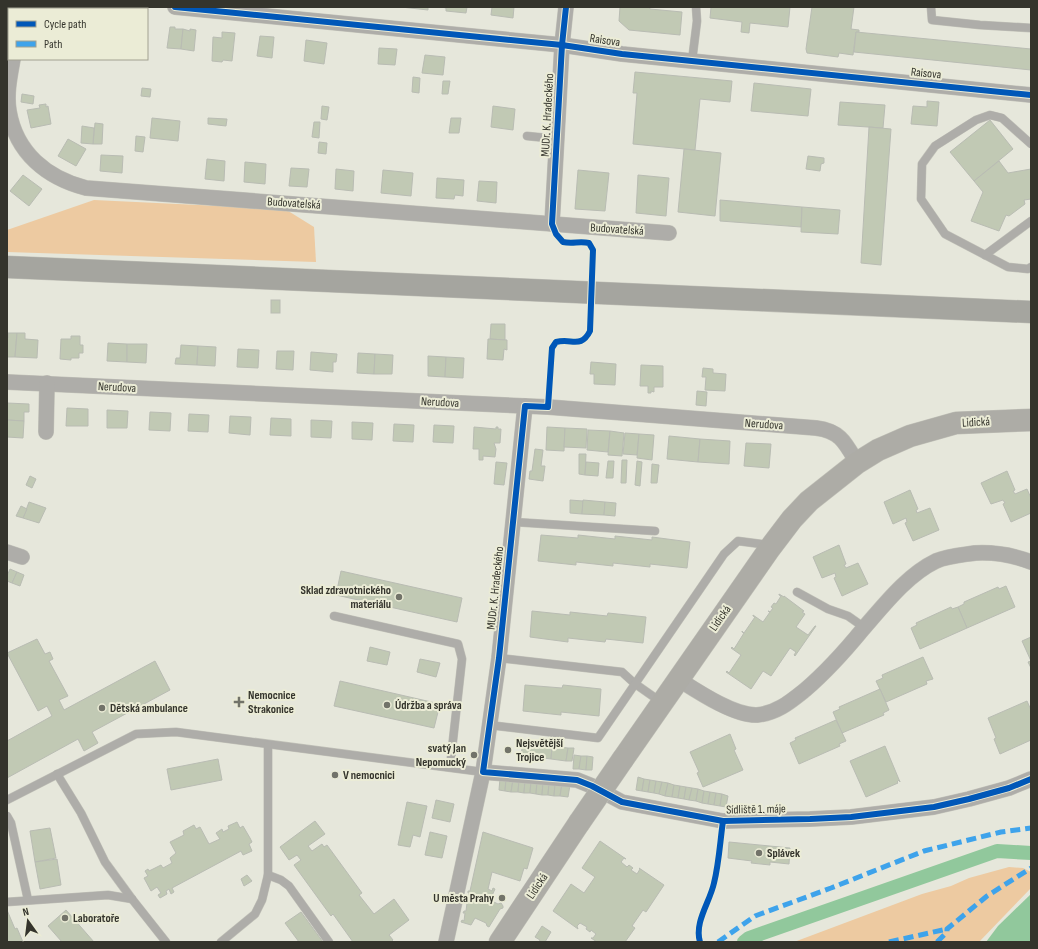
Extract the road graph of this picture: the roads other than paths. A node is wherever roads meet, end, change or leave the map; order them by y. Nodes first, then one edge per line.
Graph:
1 (175, 7) edge
2 (566, 7) edge
3 (696, 7) edge
4 (931, 7) edge
5 (1031, 28) edge
6 (562, 45) junction
7 (13, 60) edge
8 (692, 61) junction
9 (1031, 95) edge
10 (527, 136) dead end
11 (557, 139) junction
12 (1031, 144) edge
13 (1031, 221) edge
14 (552, 224) junction
15 (669, 232) dead end
16 (985, 255) junction
17 (7, 267) edge
18 (1031, 267) edge
19 (1031, 312) edge
20 (7, 382) edge
21 (47, 384) junction
22 (525, 406) junction
23 (1031, 420) edge
24 (46, 432) dead end
25 (857, 463) junction
26 (514, 522) junction
27 (655, 531) dead end
28 (770, 548) junction
29 (7, 552) edge
30 (22, 558) dead end
31 (1031, 562) edge
32 (797, 592) dead end
33 (334, 616) dead end
34 (865, 628) junction
35 (499, 658) junction
36 (678, 679) junction
37 (634, 683) junction
38 (662, 702) junction
39 (489, 725) junction
40 (268, 745) junction
41 (450, 767) junction
42 (483, 772) junction
43 (57, 774) junction
44 (1031, 779) edge
45 (7, 800) edge
46 (7, 816) edge
47 (268, 875) junction
48 (132, 899) junction
49 (28, 900) junction
50 (7, 902) edge
51 (166, 942) edge
52 (221, 942) edge
53 (329, 942) edge
54 (446, 942) edge
55 (500, 942) edge

1 - 6 street, Raisova
2 - 6 street, MUDr. K. Hradeckého
3 - 8 lane
4 - 5 lane
6 - 8 street, Raisova
6 - 11 street, MUDr. K. Hradeckého
7 - 14 street, Budovatelská
8 - 9 street, Raisova
10 - 11 lane
11 - 14 street, MUDr. K. Hradeckého
12 - 16 lane
13 - 16 lane
14 - 15 street, Budovatelská
16 - 18 lane
17 - 19 main road
20 - 21 street, Nerudova
21 - 22 street, Nerudova
21 - 24 street
22 - 25 street, Nerudova
22 - 26 street, MUDr. K. Hradeckého
23 - 25 street, Lidická
25 - 28 street, Lidická
26 - 27 lane
26 - 35 street, MUDr. K. Hradeckého
28 - 36 street, Lidická
28 - 37 lane
29 - 30 street
31 - 34 street
32 - 34 lane
33 - 41 lane
34 - 36 street
35 - 37 lane
35 - 39 street, MUDr. K. Hradeckého
36 - 38 street, Lidická
37 - 38 lane
37 - 39 lane
38 - 55 street, Lidická, bridge
39 - 42 street, MUDr. K. Hradeckého
40 - 41 lane
40 - 43 lane
40 - 47 lane
41 - 42 lane
42 - 44 street, Sídliště 1. máje
42 - 54 street, MUDr. K. Hradeckého
43 - 45 lane
43 - 48 lane
46 - 49 lane
47 - 52 lane
47 - 53 lane
48 - 49 lane
48 - 51 lane
49 - 50 lane

